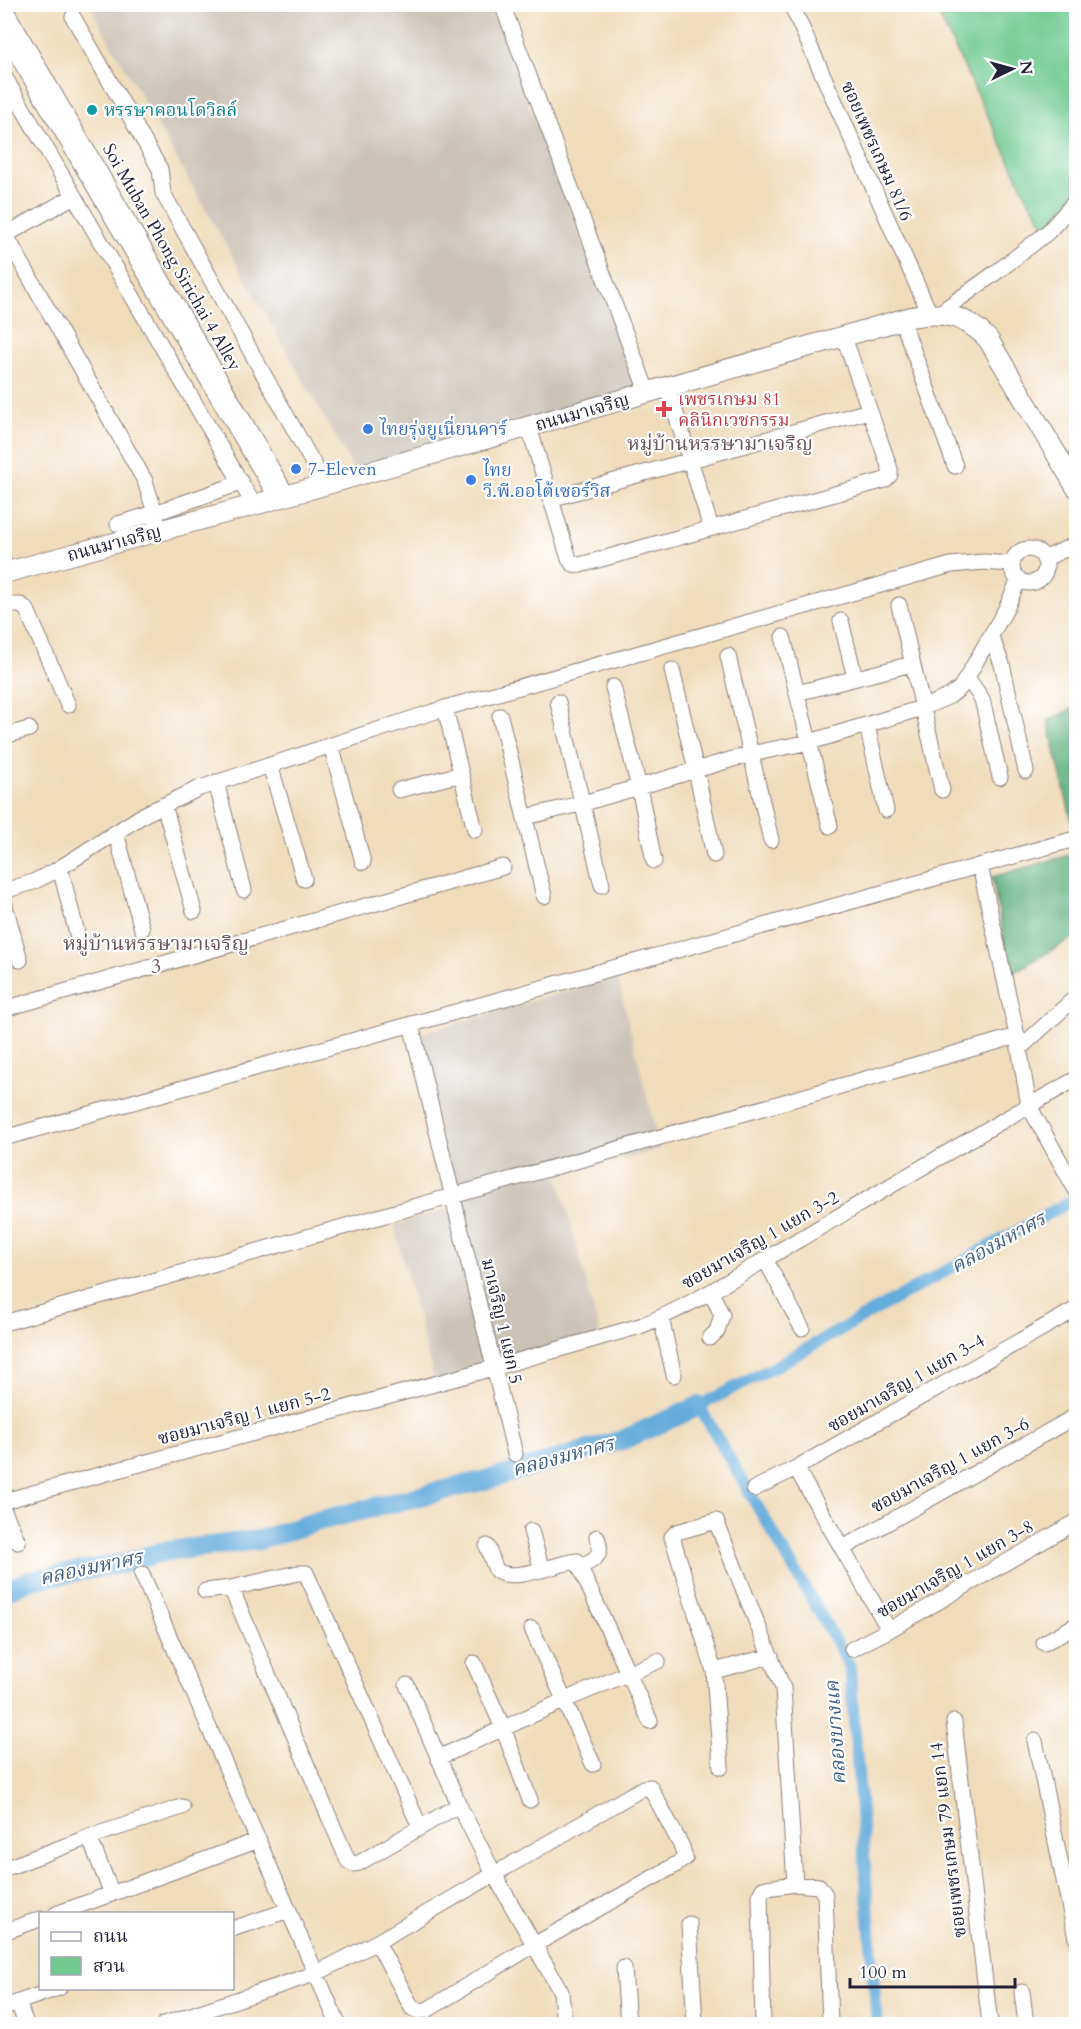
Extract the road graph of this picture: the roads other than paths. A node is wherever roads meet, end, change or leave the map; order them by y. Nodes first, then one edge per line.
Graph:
1 (502, 4) edge
2 (791, 4) edge
3 (4, 7) edge
4 (73, 17) dead end
5 (4, 33) edge
6 (4, 76) edge
7 (98, 182) junction
8 (74, 196) junction
9 (1076, 203) edge
10 (5, 234) edge
11 (934, 314) junction
12 (902, 320) junction
13 (844, 337) junction
14 (668, 388) junction
15 (648, 394) junction
16 (869, 411) junction
17 (529, 427) junction
18 (690, 460) junction
19 (955, 466) dead end
20 (240, 483) junction
21 (325, 485) junction
22 (1077, 487) edge
23 (282, 496) junction
24 (550, 498) junction
25 (254, 505) junction
26 (156, 522) junction
27 (118, 524) dead end
28 (711, 528) junction
29 (1077, 544) edge
30 (1044, 559) junction
31 (1012, 564) junction
32 (4, 573) edge
33 (1018, 579) junction
34 (4, 601) edge
35 (899, 605) dead end
36 (841, 621) dead end
37 (783, 637) dead end
38 (991, 637) junction
39 (728, 656) dead end
40 (912, 664) junction
41 (672, 670) dead end
42 (968, 677) junction
43 (855, 678) junction
44 (614, 687) dead end
45 (797, 693) junction
46 (558, 702) dead end
47 (68, 705) dead end
48 (445, 708) junction
49 (922, 708) junction
50 (500, 716) dead end
51 (867, 725) junction
52 (29, 729) dead end
53 (4, 736) edge
54 (810, 742) junction
55 (331, 745) junction
56 (750, 754) junction
57 (270, 765) junction
58 (696, 770) junction
59 (1026, 771) dead end
60 (461, 774) junction
61 (1000, 777) dead end
62 (216, 782) junction
63 (639, 787) junction
64 (399, 790) dead end
65 (942, 790) dead end
66 (584, 804) junction
67 (164, 805) junction
68 (886, 810) dead end
69 (526, 818) junction
70 (830, 826) dead end
71 (475, 830) dead end
72 (116, 833) junction
73 (1075, 839) edge
74 (771, 840) dead end
75 (714, 855) dead end
76 (654, 861) dead end
77 (363, 862) dead end
78 (980, 866) junction
79 (503, 867) dead end
80 (60, 868) junction
81 (304, 879) dead end
82 (602, 885) dead end
83 (244, 890) dead end
84 (4, 891) edge
85 (544, 896) dead end
86 (4, 902) edge
87 (194, 911) dead end
88 (142, 929) dead end
89 (80, 945) dead end
90 (20, 960) dead end
91 (1077, 997) edge
92 (4, 1009) edge
93 (411, 1024) junction
94 (1018, 1043) junction
95 (1077, 1079) edge
96 (1029, 1106) junction
97 (4, 1138) edge
98 (1077, 1190) edge
99 (453, 1196) junction
100 (765, 1259) junction
101 (711, 1292) junction
102 (1077, 1309) edge
103 (661, 1318) junction
104 (4, 1323) edge
105 (802, 1328) dead end
106 (710, 1338) dead end
107 (494, 1368) junction
108 (674, 1374) dead end
109 (1077, 1416) edge
110 (515, 1454) dead end
111 (796, 1468) junction
112 (754, 1489) dead end
113 (4, 1501) edge
114 (4, 1511) edge
115 (1077, 1522) edge
116 (531, 1531) dead end
117 (597, 1537) dead end
118 (18, 1542) dead end
119 (487, 1546) dead end
120 (843, 1548) junction
121 (580, 1567) junction
122 (542, 1570) junction
123 (142, 1574) dead end
124 (231, 1588) junction
125 (205, 1591) dead end
126 (1077, 1625) edge
127 (532, 1629) dead end
128 (889, 1630) junction
129 (1044, 1643) dead end
130 (852, 1649) dead end
131 (771, 1656) junction
132 (658, 1661) dead end
133 (474, 1662) dead end
134 (714, 1671) junction
135 (628, 1673) junction
136 (407, 1685) dead end
137 (565, 1700) junction
138 (650, 1721) dead end
139 (954, 1722) dead end
140 (503, 1728) junction
141 (1035, 1741) dead end
142 (438, 1758) junction
143 (593, 1764) dead end
144 (722, 1767) dead end
145 (530, 1800) dead end
146 (459, 1805) junction
147 (182, 1807) dead end
148 (420, 1827) junction
149 (89, 1837) junction
150 (259, 1840) junction
151 (4, 1869) edge
152 (494, 1874) junction
153 (795, 1884) junction
154 (112, 1893) junction
155 (290, 1910) junction
156 (61, 1912) edge
157 (39, 1919) edge
158 (689, 1924) dead end
159 (234, 1928) edge
160 (4, 1932) edge
161 (1077, 1938) edge
162 (377, 1942) junction
163 (534, 1945) junction
164 (624, 1968) dead end
165 (317, 1973) junction
166 (55, 1990) edge
167 (1022, 1992) dead end
168 (11, 2005) edge
169 (26, 2025) edge
170 (164, 2025) edge
171 (338, 2025) edge
172 (564, 2025) edge
173 (628, 2025) edge
174 (695, 2025) edge
175 (763, 2025) edge
176 (830, 2025) edge
177 (990, 2025) edge
178 (1026, 2025) edge

1 - 15 street
2 - 11 street, ซอยเพชรเกษม 81/6
3 - 7 street, Soi Muban Phong Sirichai 4 Alley
4 - 21 street
5 - 7 street, Soi Muban Phong Sirichai 4 Alley
6 - 8 street
7 - 23 street, Soi Muban Phong Sirichai 4 Alley
8 - 10 street
8 - 20 street
9 - 11 street
10 - 26 street
11 - 12 main road, ถนนมาเจริญ
11 - 22 main road, ถนนมาเจริญ
12 - 13 main road, ถนนมาเจริญ
12 - 19 street
13 - 14 main road, ถนนมาเจริญ
13 - 16 street
14 - 15 main road, ถนนมาเจริญ
14 - 18 street
15 - 17 main road, ถนนมาเจริญ
16 - 18 street
16 - 28 street
17 - 21 main road, ถนนมาเจริญ
17 - 24 street
18 - 24 street
18 - 28 street
20 - 25 street
20 - 26 street
21 - 23 main road, ถนนมาเจริญ
23 - 25 main road, ถนนมาเจริญ
24 - 28 street
25 - 26 main road, ถนนมาเจริญ
26 - 27 street
26 - 32 main road, ถนนมาเจริญ
29 - 30 street
30 - 31 street
30 - 33 street
31 - 33 street
31 - 48 street
33 - 38 street
34 - 47 street
35 - 40 street
36 - 43 street
37 - 45 street
38 - 42 street
38 - 59 street
39 - 56 street
40 - 43 street
40 - 49 street
41 - 58 street
42 - 49 street
42 - 61 street
43 - 45 street
44 - 63 street
45 - 54 street
46 - 66 street
48 - 55 street
48 - 60 street
49 - 51 street
49 - 65 street
50 - 69 street
51 - 54 street
51 - 68 street
52 - 53 street
54 - 56 street
54 - 70 street
55 - 57 street
55 - 77 street
56 - 58 street
56 - 74 street
57 - 62 street
57 - 81 street
58 - 63 street
58 - 75 street
60 - 64 street
60 - 71 street
62 - 67 street
62 - 83 street
63 - 66 street
63 - 76 street
66 - 69 street
66 - 82 street
67 - 72 street
67 - 87 street
69 - 85 street
72 - 80 street
72 - 88 street
73 - 78 street
78 - 93 street
78 - 94 street
79 - 92 street
80 - 84 street
80 - 89 street
86 - 90 street
91 - 94 street
93 - 97 street
93 - 99 street, มาเจริญ 1 แยก 5
94 - 96 street
94 - 99 street
95 - 96 street, ซอยมาเจริญ 1 แยก 3-2
96 - 98 street
96 - 100 street, ซอยมาเจริญ 1 แยก 3-2
99 - 104 street
99 - 107 street, มาเจริญ 1 แยก 5
100 - 101 street, ซอยมาเจริญ 1 แยก 3-2
100 - 105 street
101 - 103 street, ซอยมาเจริญ 1 แยก 3-2
101 - 106 street
102 - 111 street, ซอยมาเจริญ 1 แยก 3-4
103 - 107 street, ซอยมาเจริญ 1 แยก 3-2
103 - 108 street
107 - 110 street, มาเจริญ 1 แยก 5
107 - 113 street, ซอยมาเจริญ 1 แยก 5-2
109 - 120 street, ซอยมาเจริญ 1 แยก 3-6
111 - 112 street, ซอยมาเจริญ 1 แยก 3-4
111 - 120 street
114 - 118 street
115 - 128 street, ซอยมาเจริญ 1 แยก 3-8
116 - 122 street
117 - 121 street
119 - 122 street
120 - 128 street
121 - 122 street
121 - 135 street
123 - 150 street
124 - 125 street
124 - 148 street
124 - 148 street
126 - 129 street
127 - 137 street
128 - 130 street, ซอยมาเจริญ 1 แยก 3-8
131 - 134 street
131 - 134 street
131 - 153 street
132 - 135 street
133 - 140 street
134 - 144 street
135 - 137 street
135 - 138 street
136 - 142 street
137 - 140 street
137 - 143 street
139 - 177 street, ซอยเพชรเกษม 79 แยก 14
140 - 142 street
140 - 145 street
141 - 161 street
142 - 146 street
146 - 148 street
146 - 152 street
147 - 149 street
149 - 151 street
149 - 154 street
150 - 154 street
150 - 155 street
152 - 162 street
152 - 163 street
152 - 163 street
153 - 175 street
153 - 176 street
154 - 156 street
155 - 159 street
155 - 165 street
157 - 160 street
158 - 174 street
162 - 163 street
162 - 165 street
163 - 172 street
164 - 173 street
165 - 170 street
165 - 171 street
166 - 168 street
167 - 178 street
168 - 169 street

